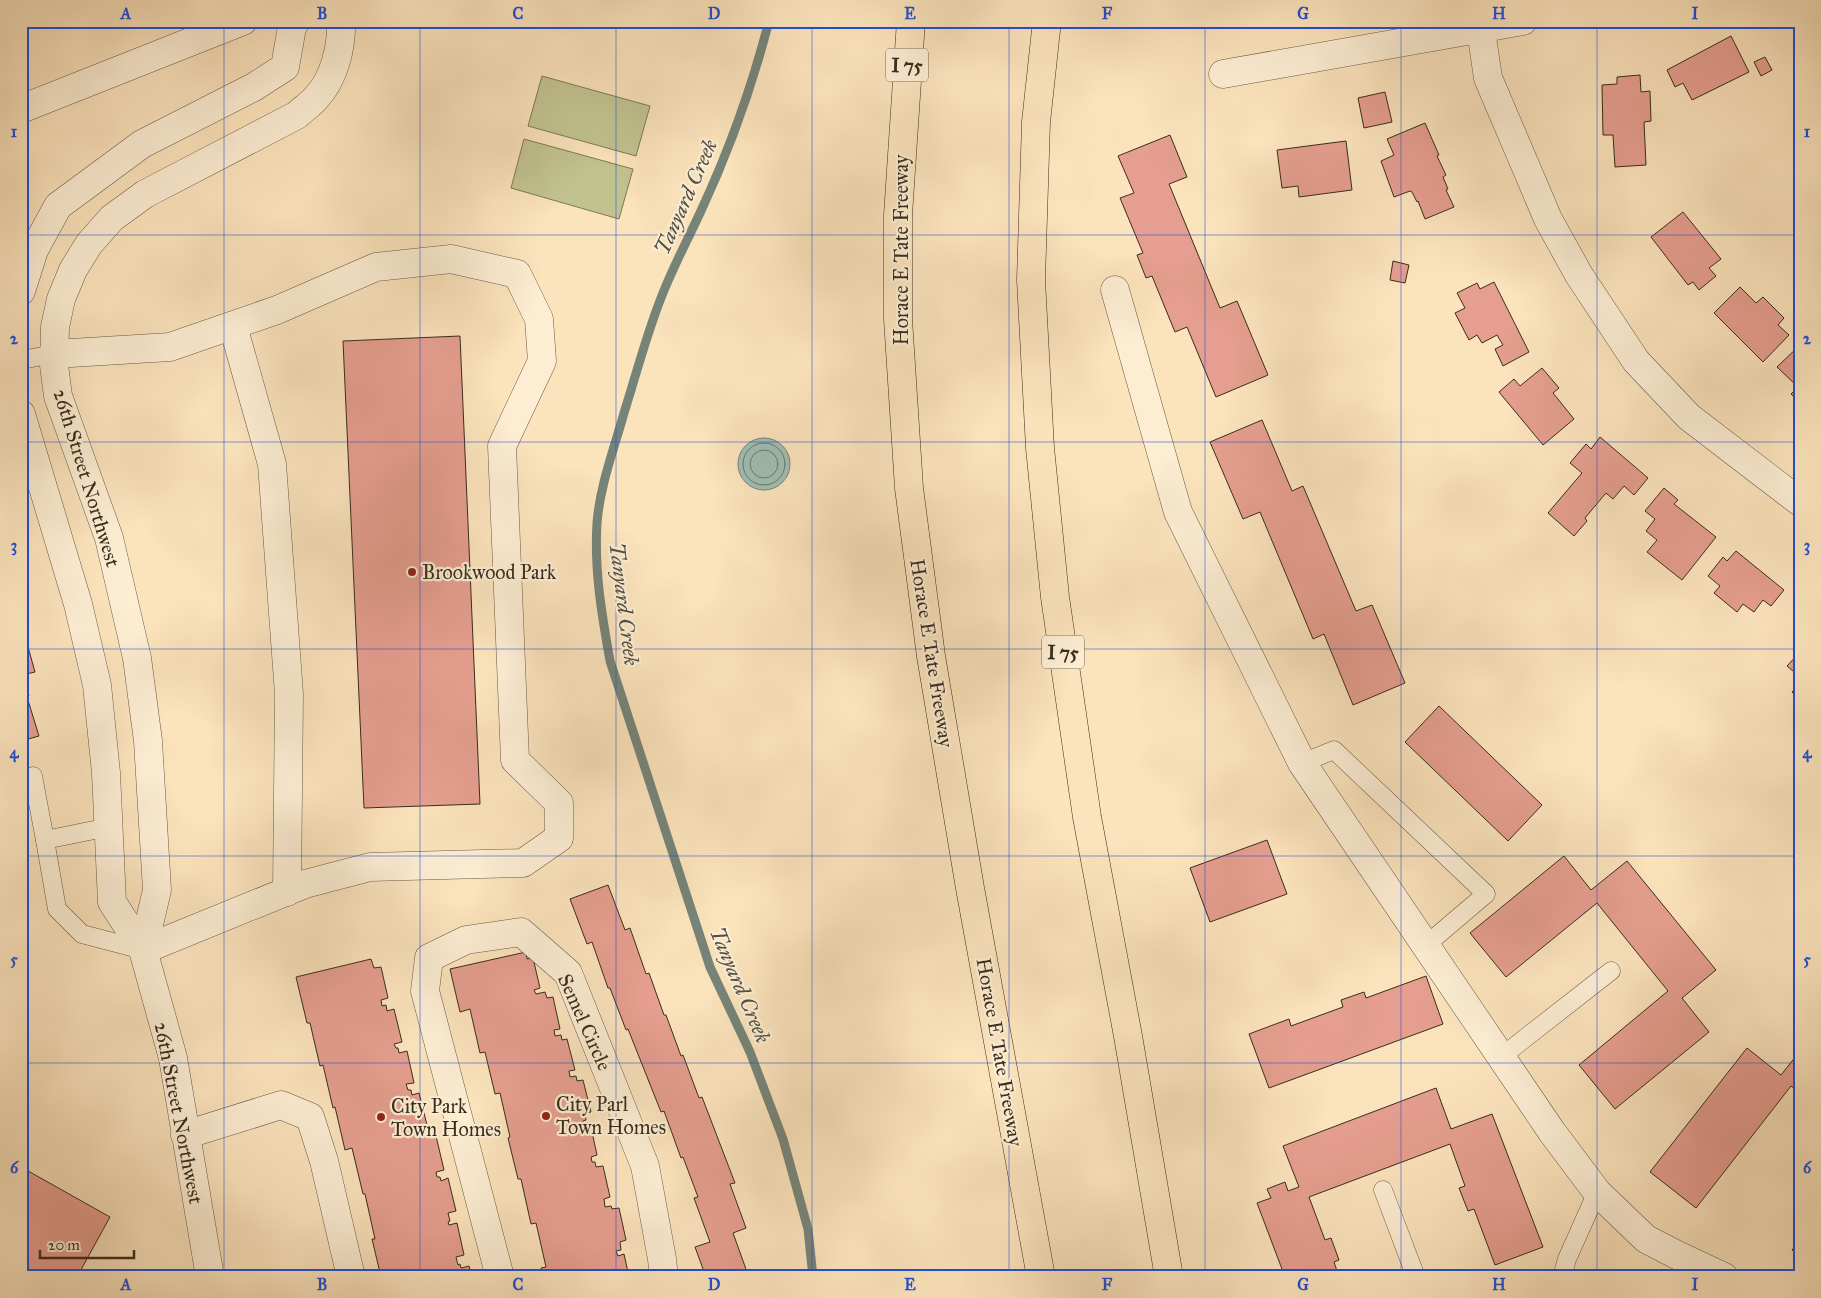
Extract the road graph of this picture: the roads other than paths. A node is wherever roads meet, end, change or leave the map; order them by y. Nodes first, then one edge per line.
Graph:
1 (243, 21) edge
2 (296, 21) edge
3 (341, 21) edge
4 (911, 21) edge
5 (1047, 21) edge
6 (1523, 21) edge
7 (1481, 30) junction
8 (1223, 74) dead end
9 (21, 109) edge
10 (1115, 290) dead end
11 (21, 291) edge
12 (233, 326) junction
13 (54, 354) junction
14 (21, 360) edge
15 (21, 414) edge
16 (1800, 502) edge
17 (1302, 763) junction
18 (33, 776) dead end
19 (108, 827) junction
20 (45, 840) junction
21 (287, 892) junction
22 (1426, 945) junction
23 (143, 950) junction
24 (1611, 971) dead end
25 (1501, 1057) junction
26 (186, 1135) junction
27 (1383, 1190) dead end
28 (1597, 1192) junction
29 (1713, 1274) edge
30 (210, 1277) edge
31 (351, 1277) edge
32 (500, 1277) edge
33 (664, 1277) edge
34 (1042, 1277) edge
35 (1169, 1277) edge
36 (1416, 1277) edge
37 (1562, 1277) edge

1 - 9 street
2 - 11 street
3 - 13 street, 26th Street Northwest
4 - 34 highway, Horace E Tate Freeway / I 75
5 - 35 highway, I 75
6 - 7 street
7 - 8 street
7 - 16 street
10 - 17 street
12 - 13 street
12 - 21 street
12 - 21 street
13 - 14 lane
13 - 23 street, 26th Street Northwest
15 - 19 street, 26th Street Northwest
17 - 22 street
17 - 22 lane
18 - 20 lane
19 - 20 lane
19 - 23 street, 26th Street Northwest
20 - 23 lane
21 - 23 street
22 - 25 street
23 - 26 street, 26th Street Northwest
24 - 25 lane
25 - 28 street
26 - 30 street, 26th Street Northwest
26 - 31 street
27 - 36 lane
28 - 29 street
28 - 37 lane
32 - 33 street, Semel Circle

